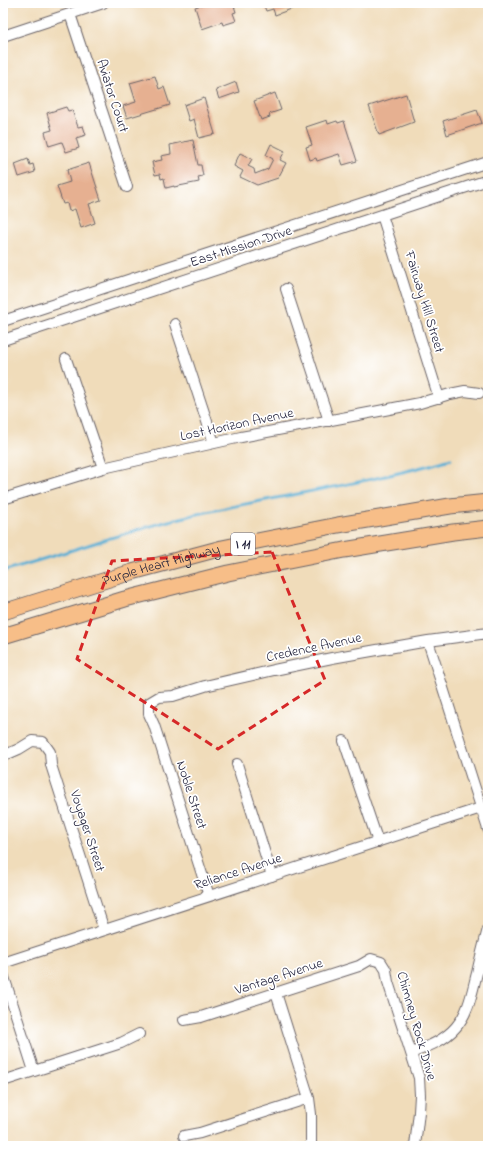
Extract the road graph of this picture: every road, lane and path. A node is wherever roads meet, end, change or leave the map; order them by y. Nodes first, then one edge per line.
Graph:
1 (104, 3) edge
2 (70, 14) junction
3 (3, 36) edge
4 (488, 162) edge
5 (488, 180) edge
6 (127, 187) dead end
7 (382, 215) junction
8 (286, 289) dead end
9 (62, 302) junction
10 (3, 321) edge
11 (175, 324) dead end
12 (3, 328) edge
13 (3, 340) edge
14 (66, 359) dead end
15 (479, 393) dead end
16 (439, 398) junction
17 (329, 421) junction
18 (214, 443) junction
19 (103, 468) junction
20 (3, 499) edge
21 (488, 502) edge
22 (488, 528) edge
23 (3, 612) edge
24 (488, 633) edge
25 (3, 636) edge
26 (428, 641) junction
27 (149, 703) joint
28 (344, 741) dead end
29 (3, 756) edge
30 (237, 764) dead end
31 (481, 808) junction
32 (488, 829) edge
33 (378, 842) junction
34 (272, 876) junction
35 (209, 896) junction
36 (488, 929) edge
37 (104, 930) junction
38 (381, 962) joint
39 (3, 963) edge
40 (3, 974) edge
41 (276, 993) junction
42 (184, 1020) dead end
43 (139, 1034) dead end
44 (411, 1053) junction
45 (34, 1071) junction
46 (3, 1081) edge
47 (309, 1098) junction
48 (184, 1136) dead end
49 (311, 1146) edge
50 (415, 1146) edge

1 - 2 street
2 - 3 street
2 - 6 street, Aviator Court
4 - 9 street, East Mission Drive
5 - 7 street, East Mission Drive
7 - 13 street, East Mission Drive
7 - 16 street, Fairway Hill Street
8 - 17 street
9 - 10 street, East Mission Drive
9 - 12 street
11 - 18 street
14 - 19 street
15 - 16 street, Lost Horizon Avenue
16 - 17 street, Lost Horizon Avenue
17 - 18 street, Lost Horizon Avenue
18 - 19 street, Lost Horizon Avenue
19 - 20 street, Lost Horizon Avenue
21 - 23 highway, Purple Heart Highway / I 11
22 - 25 highway, Purple Heart Highway / I 11
24 - 26 street, Credence Avenue
26 - 27 street, Credence Avenue
26 - 31 street
27 - 35 street, Noble Street
28 - 33 street
29 - 37 street, Voyager Street
30 - 34 street
31 - 32 street
31 - 33 street, Reliance Avenue
33 - 34 street, Reliance Avenue
34 - 35 street, Reliance Avenue
35 - 37 street, Reliance Avenue
36 - 44 street
37 - 39 street, Reliance Avenue
38 - 41 street, Vantage Avenue
38 - 44 street, Chimney Rock Drive
40 - 45 street
41 - 42 street, Vantage Avenue
41 - 47 street
43 - 45 street
44 - 50 street, Chimney Rock Drive
45 - 46 street
47 - 48 street
47 - 49 street

